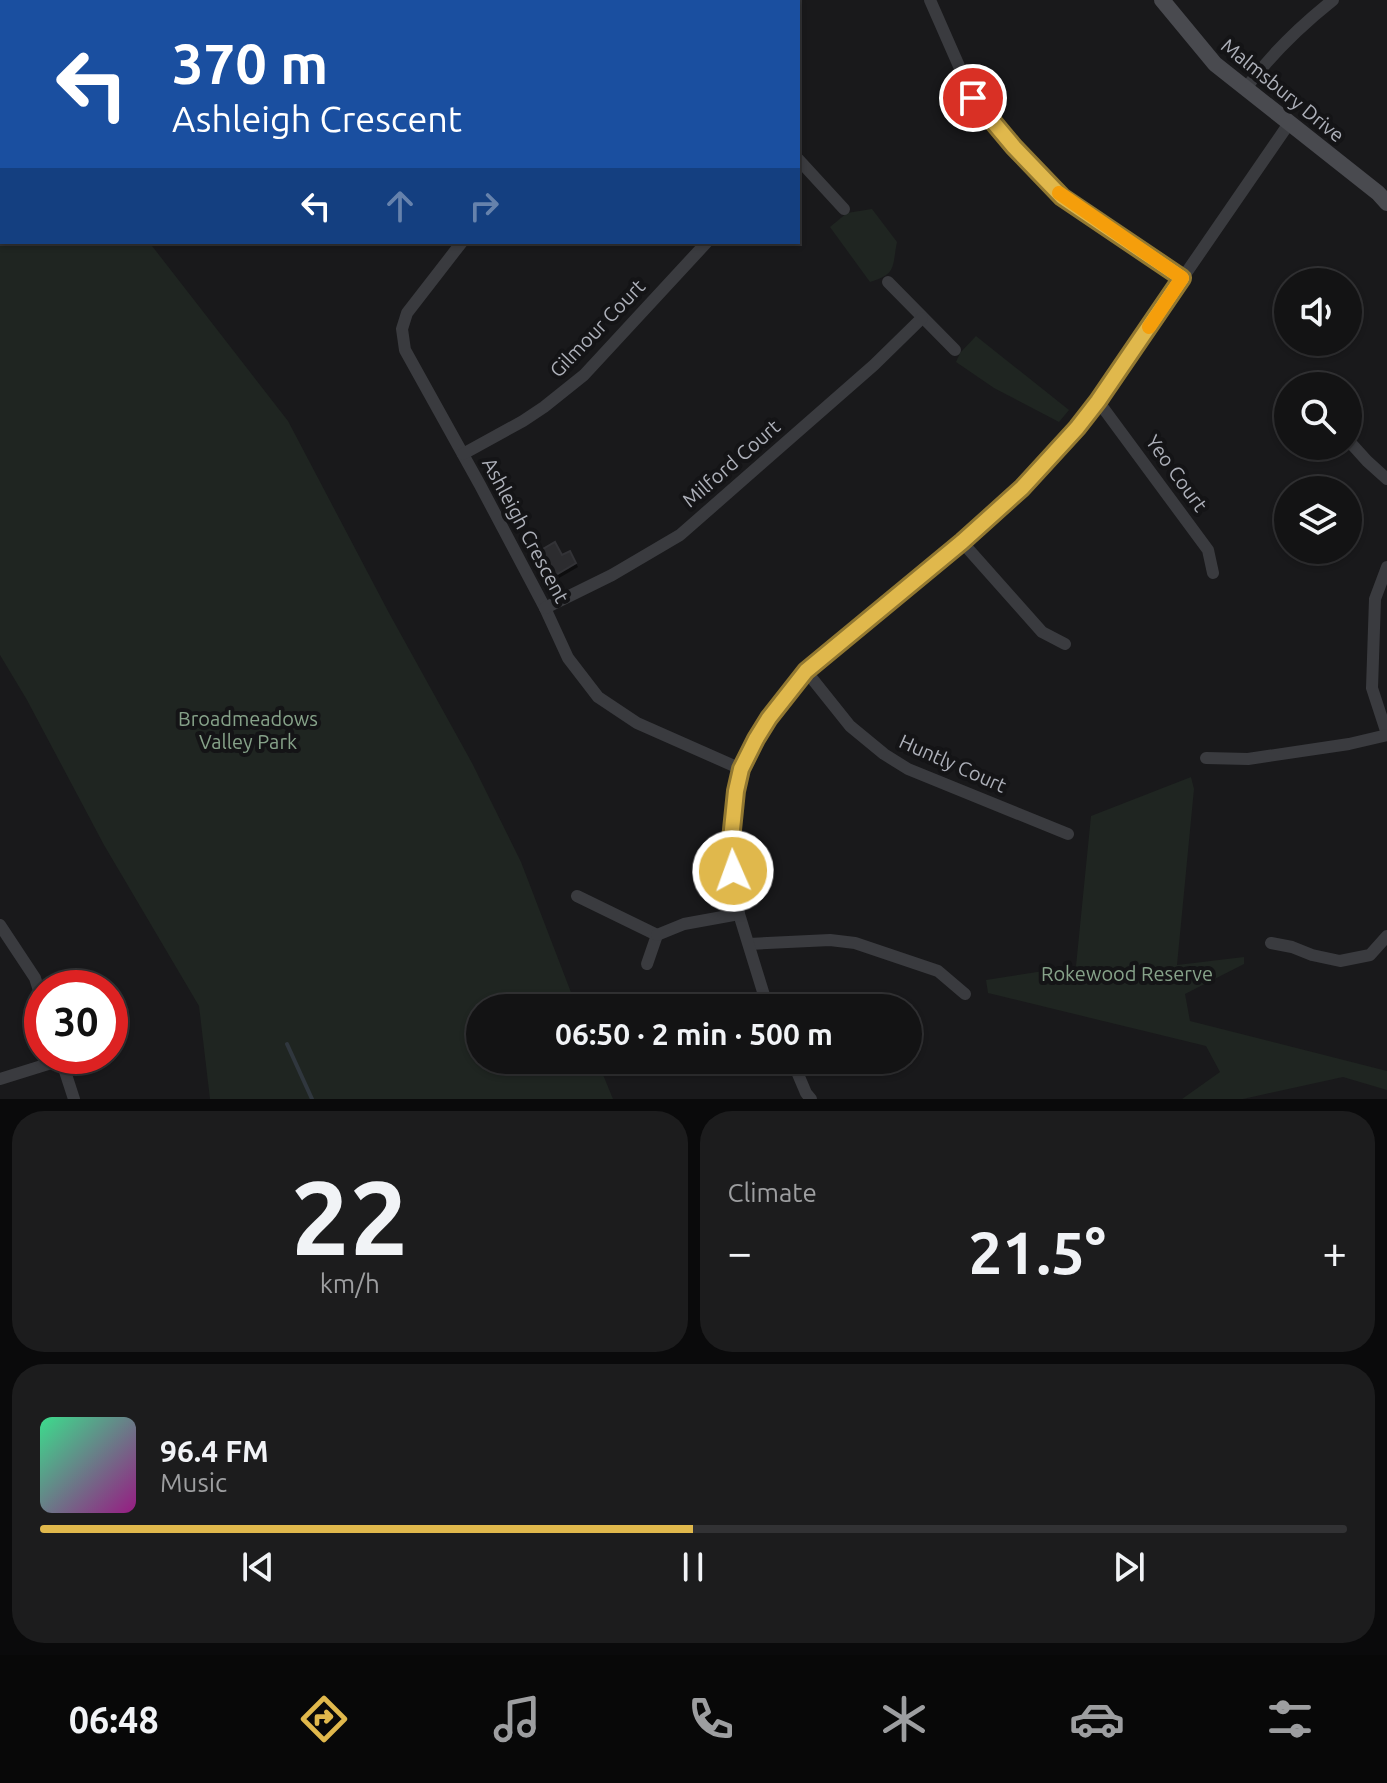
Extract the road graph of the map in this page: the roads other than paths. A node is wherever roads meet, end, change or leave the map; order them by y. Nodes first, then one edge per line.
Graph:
1 (930, 0) edge
2 (1162, 0) edge
3 (1333, 0) edge
4 (1246, 88) junction
5 (1290, 122) junction
6 (800, 161) edge
7 (1387, 203) edge
8 (844, 209) dead end
9 (460, 244) edge
10 (705, 244) edge
11 (1182, 278) junction
12 (888, 282) dead end
13 (922, 318) junction
14 (955, 350) dead end
15 (1098, 401) junction
16 (463, 454) junction
17 (1362, 455) edge
18 (1387, 479) edge
19 (962, 542) junction
20 (1387, 567) edge
21 (1213, 573) dead end
22 (545, 608) junction
23 (1065, 644) dead end
24 (806, 671) junction
25 (1387, 734) edge
26 (1206, 758) dead end
27 (741, 769) junction
28 (1068, 834) dead end
29 (577, 896) dead end
30 (739, 914) junction
31 (0, 925) edge
32 (657, 935) junction
33 (1387, 936) edge
34 (1271, 943) dead end
35 (749, 944) junction
36 (647, 964) dead end
37 (30, 970) edge
38 (764, 994) edge
39 (965, 994) dead end
40 (24, 1071) edge
41 (66, 1074) edge
42 (797, 1074) edge
43 (0, 1079) edge
44 (804, 1097) edge
45 (74, 1099) edge

1 - 11 street
2 - 4 street, Malmsbury Drive
3 - 4 street
4 - 5 street, Malmsbury Drive
5 - 7 street, Malmsbury Drive
5 - 11 street
6 - 8 street
9 - 16 street, Ashleigh Crescent
10 - 16 street, Gilmour Court
11 - 15 street
12 - 13 street
13 - 14 street
13 - 22 street, Milford Court
15 - 19 street
15 - 21 street, Yeo Court
16 - 22 street, Ashleigh Crescent
17 - 18 street
19 - 23 street
19 - 24 street
20 - 25 street
22 - 27 street, Ashleigh Crescent
24 - 27 street
24 - 28 street, Huntly Court
25 - 26 street
27 - 30 street
29 - 32 street
30 - 32 street
30 - 35 street
31 - 37 street
32 - 36 street
33 - 34 street
35 - 38 street
35 - 39 street
40 - 43 street
41 - 45 street
42 - 44 street

